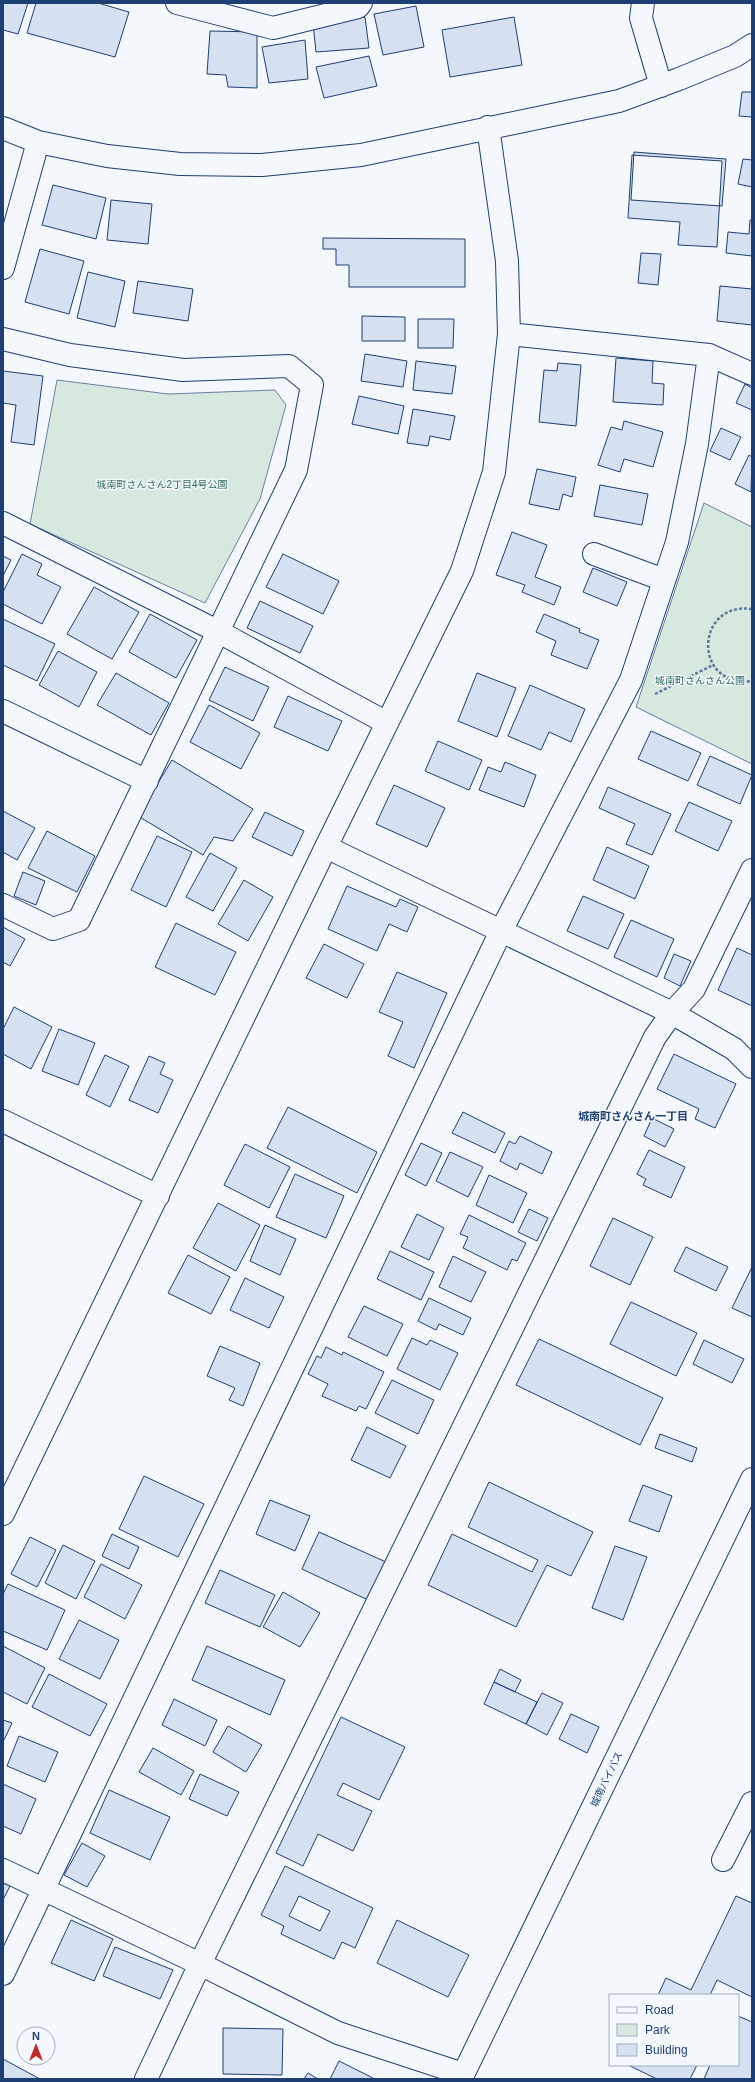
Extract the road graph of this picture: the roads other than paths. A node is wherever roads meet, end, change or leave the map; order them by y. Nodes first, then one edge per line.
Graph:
1 (177, 3) edge
2 (361, 3) edge
3 (642, 3) edge
4 (752, 45) edge
5 (661, 86) junction
6 (488, 127) junction
7 (3, 128) edge
8 (38, 142) junction
9 (3, 268) edge
10 (509, 334) junction
11 (3, 339) edge
12 (709, 355) junction
13 (752, 374) edge
14 (3, 524) edge
15 (594, 554) dead end
16 (664, 580) junction
17 (219, 632) junction
18 (3, 711) edge
19 (387, 723) junction
20 (147, 781) junction
21 (326, 847) junction
22 (752, 870) edge
23 (3, 905) edge
24 (501, 931) junction
25 (672, 1013) junction
26 (752, 1067) edge
27 (3, 1121) edge
28 (158, 1196) junction
29 (752, 1479) edge
30 (3, 1514) edge
31 (752, 1803) edge
32 (723, 1860) dead end
33 (3, 1870) edge
34 (44, 1889) junction
35 (200, 1964) junction
36 (3, 1974) edge
37 (462, 2076) edge
38 (146, 2079) edge

1 - 2 main road
3 - 5 main road
4 - 5 main road
5 - 6 main road
6 - 8 main road
6 - 10 main road
7 - 8 main road
8 - 9 main road
10 - 12 main road
10 - 19 main road
11 - 17 main road
12 - 13 main road
12 - 16 main road
14 - 17 main road
15 - 16 main road
16 - 24 main road
17 - 19 main road
17 - 20 main road
18 - 20 main road
19 - 21 main road
20 - 23 main road
21 - 24 main road
21 - 28 main road
22 - 25 main road
24 - 25 main road
24 - 34 main road
25 - 26 main road
25 - 35 main road
27 - 28 main road
28 - 30 main road
29 - 37 main road, 城南バイパス
31 - 32 main road
33 - 34 main road
34 - 35 main road
34 - 36 main road
35 - 37 main road
35 - 38 main road

